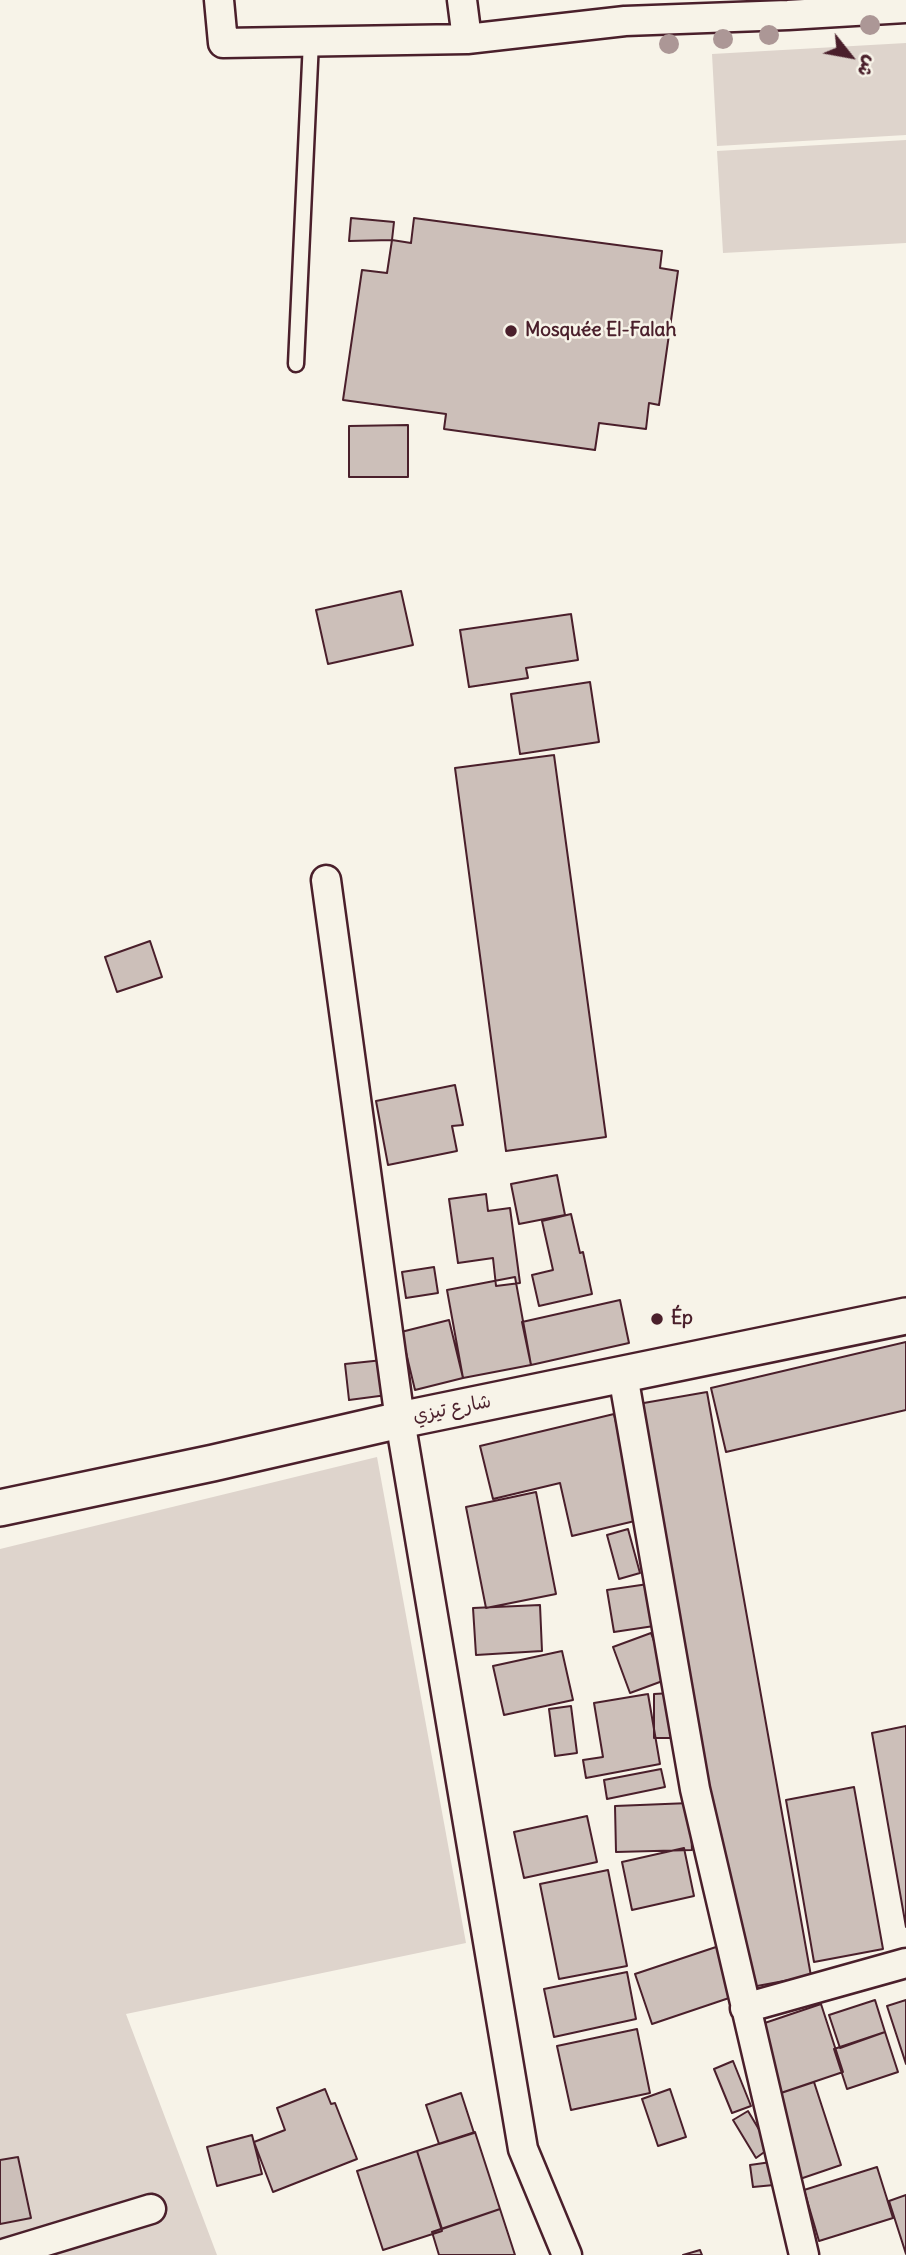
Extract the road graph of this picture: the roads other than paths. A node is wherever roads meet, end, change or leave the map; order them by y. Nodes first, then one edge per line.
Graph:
1 (219, 0) edge
2 (462, 0) edge
3 (787, 8) edge
4 (906, 8) edge
5 (624, 11) edge
6 (467, 39) junction
7 (311, 41) junction
8 (296, 364) dead end
9 (326, 880) dead end
10 (906, 1316) edge
11 (623, 1375) junction
12 (400, 1420) junction
13 (0, 1508) edge
14 (906, 1963) edge
15 (745, 2008) junction
16 (151, 2209) dead end
17 (0, 2255) edge
18 (567, 2255) edge
19 (804, 2255) edge

1 - 7 street
2 - 6 street
3 - 4 street
3 - 5 street
5 - 6 street
6 - 7 street
7 - 8 lane
9 - 12 street
10 - 11 street, شارع تيزي
11 - 12 street, شارع تيزي
11 - 15 street
12 - 13 street, شارع تيزي
12 - 18 street
14 - 15 street
15 - 19 street
16 - 17 street

